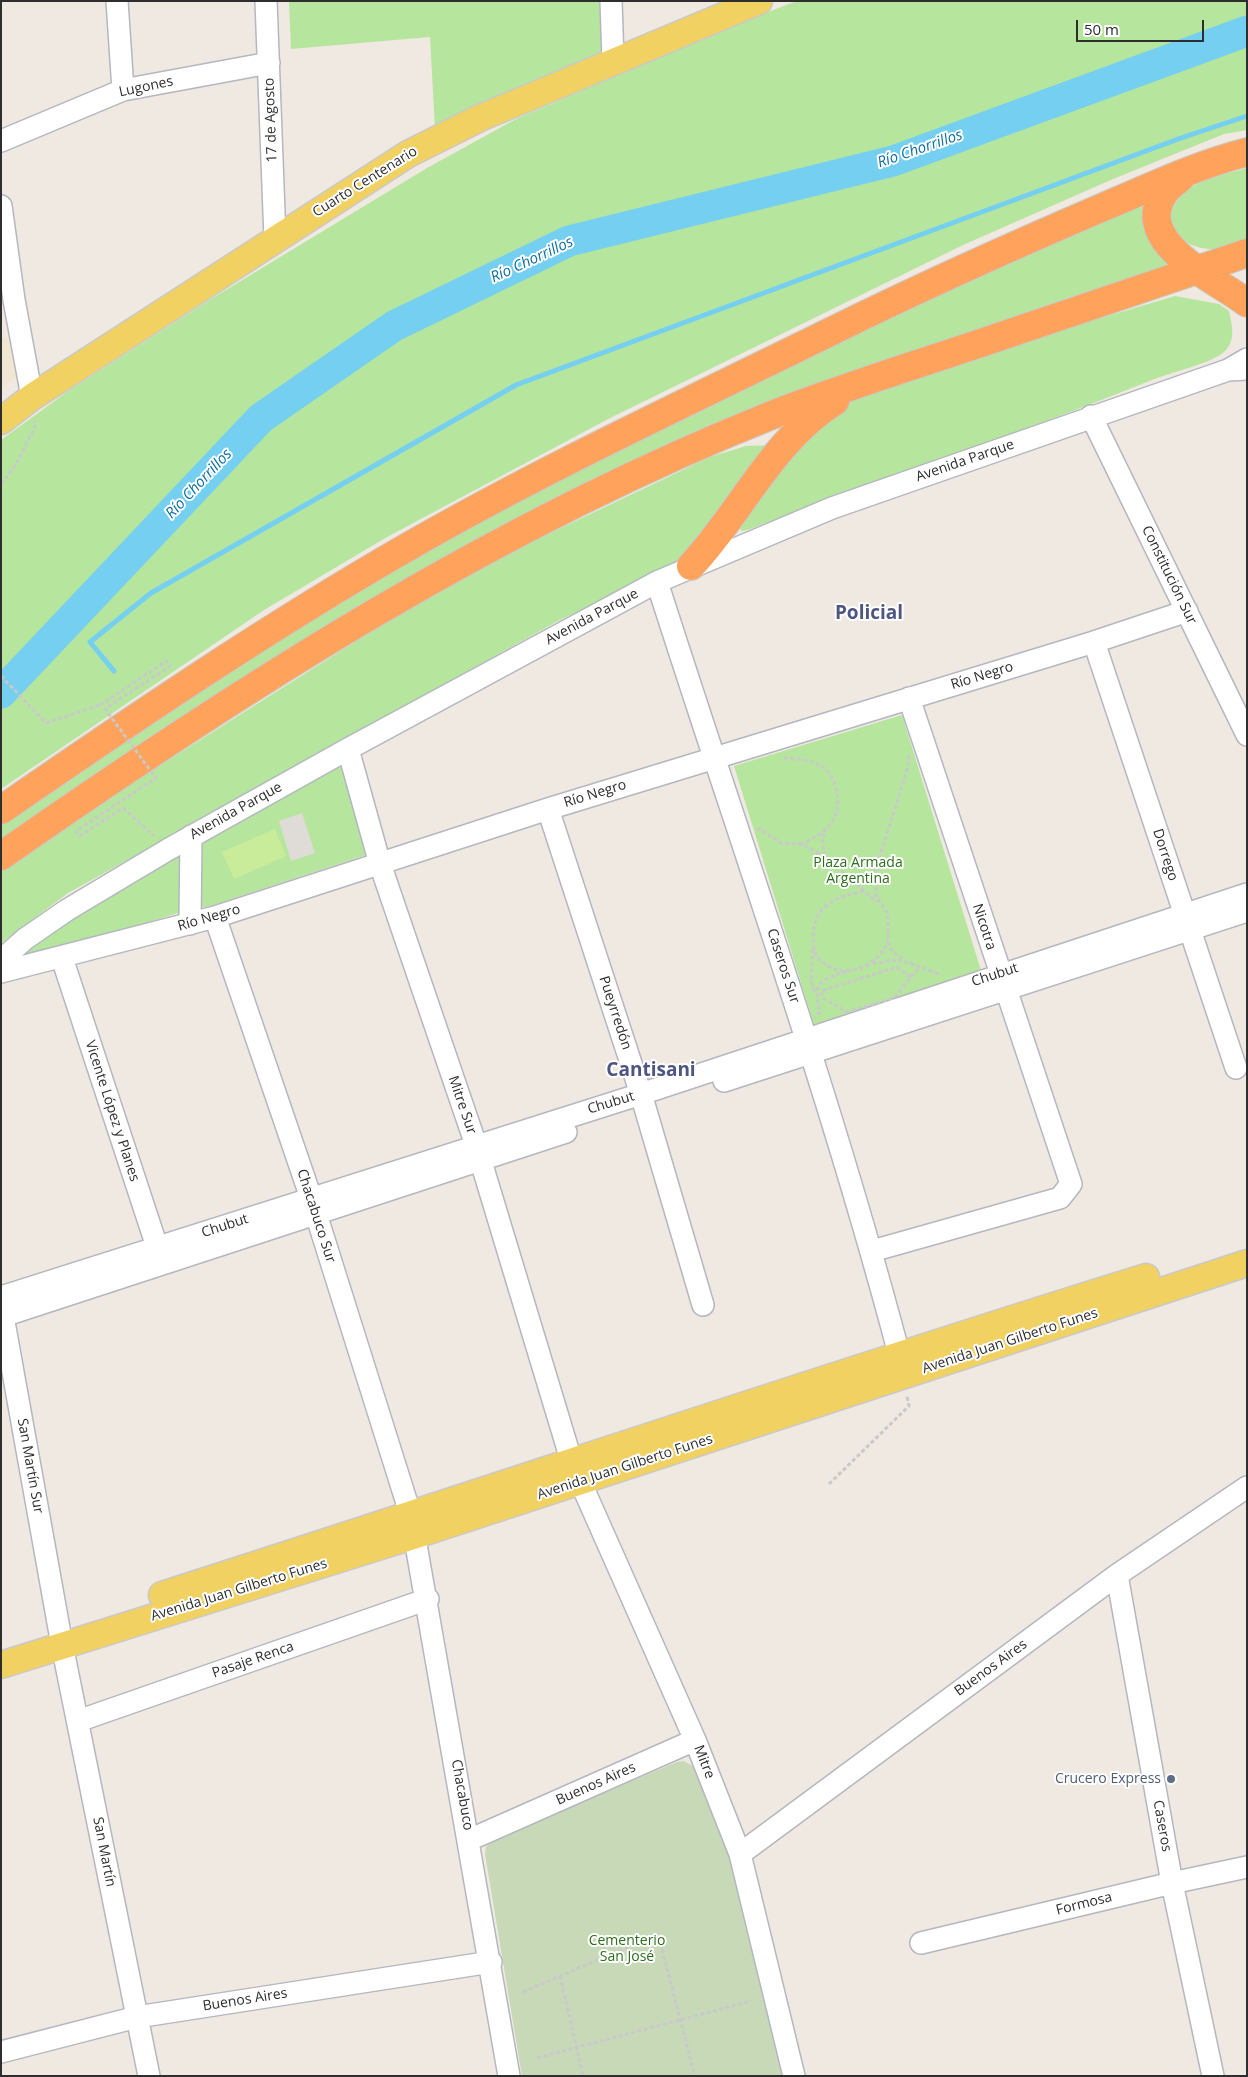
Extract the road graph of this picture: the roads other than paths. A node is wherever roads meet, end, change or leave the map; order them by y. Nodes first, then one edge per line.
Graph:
1 (117, 1) edge
2 (266, 1) edge
3 (611, 1) edge
4 (759, 1) edge
5 (614, 60) junction
6 (269, 63) junction
7 (123, 90) junction
8 (1, 141) edge
9 (1247, 152) edge
10 (1188, 171) junction
11 (1, 206) edge
12 (275, 239) junction
13 (1247, 253) edge
14 (1199, 269) junction
15 (8, 302) edge
16 (1247, 303) edge
17 (1247, 359) edge
18 (1238, 369) edge
19 (866, 381) junction
20 (32, 397) junction
21 (1091, 416) junction
22 (1, 421) edge
23 (691, 566) junction
24 (657, 582) junction
25 (1187, 611) junction
26 (1094, 642) junction
27 (909, 698) junction
28 (1247, 735) edge
29 (348, 749) junction
30 (713, 758) junction
31 (548, 809) junction
32 (1, 810) edge
33 (191, 836) junction
34 (1, 856) edge
35 (380, 864) junction
36 (1247, 894) edge
37 (1247, 911) edge
38 (215, 917) junction
39 (1187, 922) junction
40 (190, 924) junction
41 (62, 958) junction
42 (1, 960) edge
43 (1, 972) edge
44 (1002, 982) junction
45 (806, 1037) junction
46 (1236, 1068) dead end
47 (643, 1100) junction
48 (478, 1153) junction
49 (313, 1206) junction
50 (1247, 1246) edge
51 (872, 1252) junction
52 (160, 1256) junction
53 (1247, 1263) edge
54 (703, 1305) dead end
55 (2, 1306) edge
56 (902, 1365) junction
57 (576, 1472) junction
58 (1247, 1487) edge
59 (414, 1525) junction
60 (1117, 1575) junction
61 (428, 1599) junction
62 (61, 1637) junction
63 (1, 1647) edge
64 (1, 1665) edge
65 (78, 1721) junction
66 (695, 1740) junction
67 (470, 1840) junction
68 (740, 1854) junction
69 (1247, 1867) edge
70 (1172, 1883) junction
71 (921, 1943) dead end
72 (491, 1962) junction
73 (137, 2017) junction
74 (1, 2052) edge
75 (149, 2076) edge
76 (509, 2076) edge
77 (794, 2076) edge
78 (1213, 2076) edge

1 - 7 street
2 - 6 street, 17 de Agosto
3 - 5 street
4 - 5 main road, Cuarto Centenario
5 - 12 main road, Cuarto Centenario
6 - 7 street, Lugones
6 - 12 street, 17 de Agosto
7 - 8 street, Lugones
9 - 10 highway
10 - 14 highway
10 - 32 highway
11 - 15 street
12 - 20 main road, Cuarto Centenario
13 - 14 highway
14 - 16 highway
14 - 19 highway
15 - 20 street
17 - 18 street, Avenida Parque
18 - 21 street, Avenida Parque
19 - 23 highway
19 - 34 highway
20 - 22 main road, Cuarto Centenario
21 - 23 street, Avenida Parque
21 - 25 street, Constitución Sur
23 - 24 street, Avenida Parque
24 - 29 street, Avenida Parque
24 - 30 street, Caseros Sur
25 - 26 street, Río Negro
25 - 28 street, Constitución Sur
26 - 27 street, Río Negro
26 - 39 street, Dorrego
27 - 30 street, Río Negro
27 - 44 street, Nicotra
29 - 33 street, Avenida Parque
29 - 35 street, Mitre Sur
30 - 31 street, Río Negro
30 - 45 street, Caseros Sur
31 - 35 street, Río Negro
31 - 47 street, Pueyrredón
33 - 40 street
33 - 42 street, Avenida Parque
35 - 38 street, Río Negro
35 - 48 street, Mitre Sur
36 - 39 street, Chubut
37 - 39 street, Chubut
38 - 40 street, Río Negro
38 - 49 street, Chacabuco Sur
39 - 44 street, Chubut
39 - 46 street, Dorrego
40 - 41 street, Río Negro
41 - 43 street, Río Negro
41 - 52 street, Vicente López y Planes
44 - 45 street, Chubut
44 - 45 street, Chubut
44 - 51 street, Nicotra
45 - 47 street, Chubut
45 - 51 street, Caseros Sur
47 - 48 street, Chubut
47 - 54 street, Pueyrredón
48 - 49 street, Chubut
48 - 57 street, Mitre Sur
49 - 52 street, Chubut
49 - 59 street, Chacabuco Sur
50 - 56 main road, Avenida Juan Gilberto Funes
51 - 56 street, Caseros Sur
52 - 55 street, Chubut
53 - 56 main road, Avenida Juan Gilberto Funes
55 - 62 street, San Martín Sur
56 - 57 main road, Avenida Juan Gilberto Funes
57 - 59 main road, Avenida Juan Gilberto Funes
57 - 66 street, Mitre
58 - 60 street, Buenos Aires
59 - 61 street, Chacabuco
59 - 62 main road, Avenida Juan Gilberto Funes
60 - 68 street, Buenos Aires
60 - 70 street, Caseros
61 - 65 street, Pasaje Renca
61 - 67 street, Chacabuco
62 - 63 main road, Avenida Juan Gilberto Funes
62 - 64 main road, Avenida Juan Gilberto Funes
62 - 65 street, San Martín
65 - 73 street, San Martín
66 - 67 street, Buenos Aires
66 - 68 street, Mitre
67 - 72 street, Chacabuco
68 - 77 street, Mitre
69 - 70 street, Formosa
70 - 71 street, Formosa
70 - 78 street, Caseros
72 - 73 street, Buenos Aires
72 - 76 street, Chacabuco
73 - 74 street, Buenos Aires
73 - 75 street, San Martín

